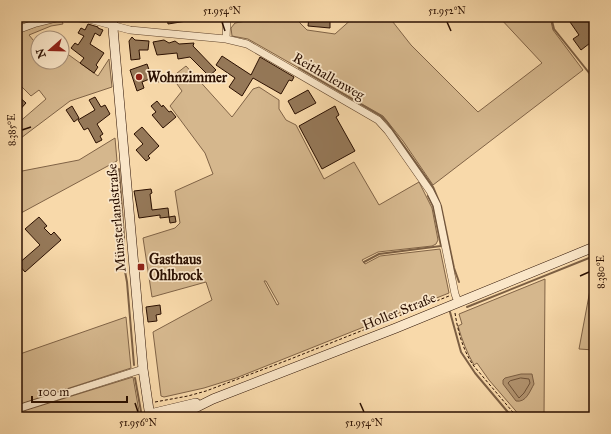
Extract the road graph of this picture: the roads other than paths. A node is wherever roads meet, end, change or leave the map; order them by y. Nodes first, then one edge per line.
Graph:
1 (60, 17) edge
2 (69, 17) edge
3 (228, 17) edge
4 (112, 21) edge
5 (17, 30) edge
6 (226, 39) junction
7 (594, 247) edge
8 (455, 300) junction
9 (143, 368) junction
10 (213, 399) junction
11 (17, 409) edge
12 (150, 416) edge
13 (177, 417) edge

1 - 5 street
2 - 4 street, Reithallenweg
3 - 6 street
4 - 6 street, Reithallenweg
4 - 9 street, Münsterlandstraße
6 - 8 street, Reithallenweg
7 - 8 street, Holler Straße
8 - 10 street, Holler Straße
9 - 11 street
9 - 12 street, Münsterlandstraße
10 - 12 street, Holler Straße
10 - 13 street, Holler Straße

